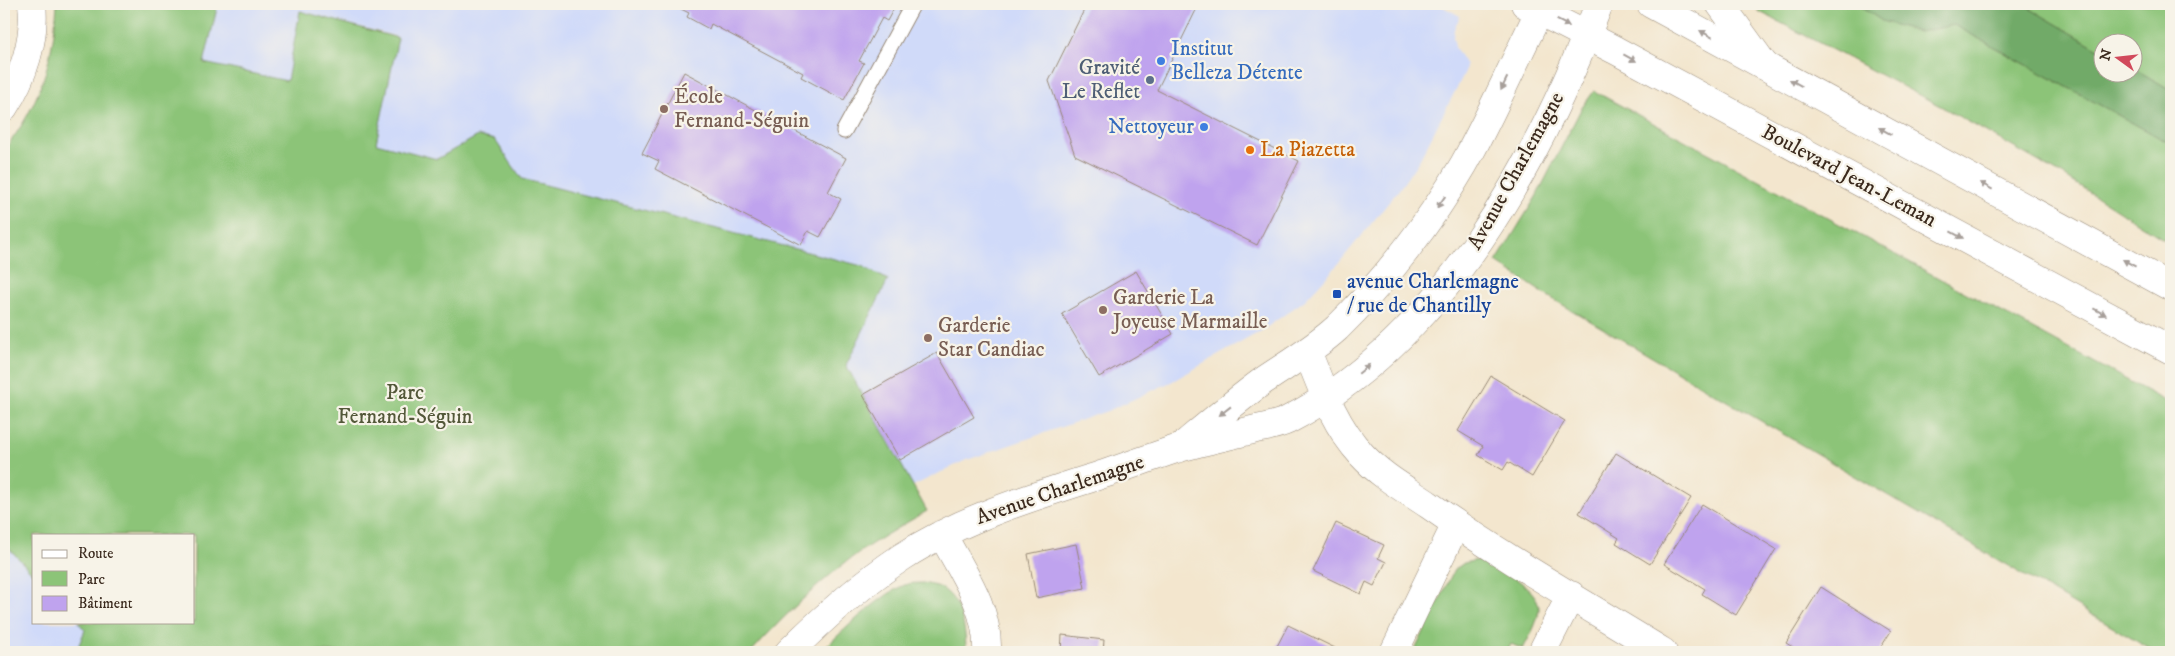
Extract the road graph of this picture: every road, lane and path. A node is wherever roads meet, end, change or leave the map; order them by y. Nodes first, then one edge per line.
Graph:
1 (32, 4) edge
2 (913, 4) edge
3 (1599, 4) edge
4 (1651, 4) edge
5 (1720, 4) edge
6 (1536, 6) edge
7 (1586, 35) junction
8 (1765, 66) junction
9 (4, 107) edge
10 (844, 131) dead end
11 (2171, 287) edge
12 (2171, 350) edge
13 (1308, 352) junction
14 (1325, 398) junction
15 (1179, 448) junction
16 (1456, 524) junction
17 (942, 534) junction
18 (1571, 595) junction
19 (789, 652) edge
20 (987, 652) edge
21 (1394, 652) edge
22 (1542, 652) edge
23 (1663, 652) edge

1 - 9 main road
2 - 10 lane
3 - 7 main road, Avenue Charlemagne
8 -> 4 main road
5 - 8 main road
6 -> 7 main road, Boulevard Jean-Leman
6 -> 13 main road, Avenue Charlemagne
7 -> 12 main road, Boulevard Jean-Leman
14 -> 7 main road, Avenue Charlemagne
11 -> 8 main road
13 - 14 main road
13 -> 15 main road, Avenue Charlemagne
14 - 15 main road, Avenue Charlemagne
14 - 16 main road
15 - 17 main road, Avenue Charlemagne
16 - 18 main road
16 - 21 main road
17 - 19 main road, Avenue Charlemagne
17 - 20 main road
18 - 22 main road
18 - 23 main road

